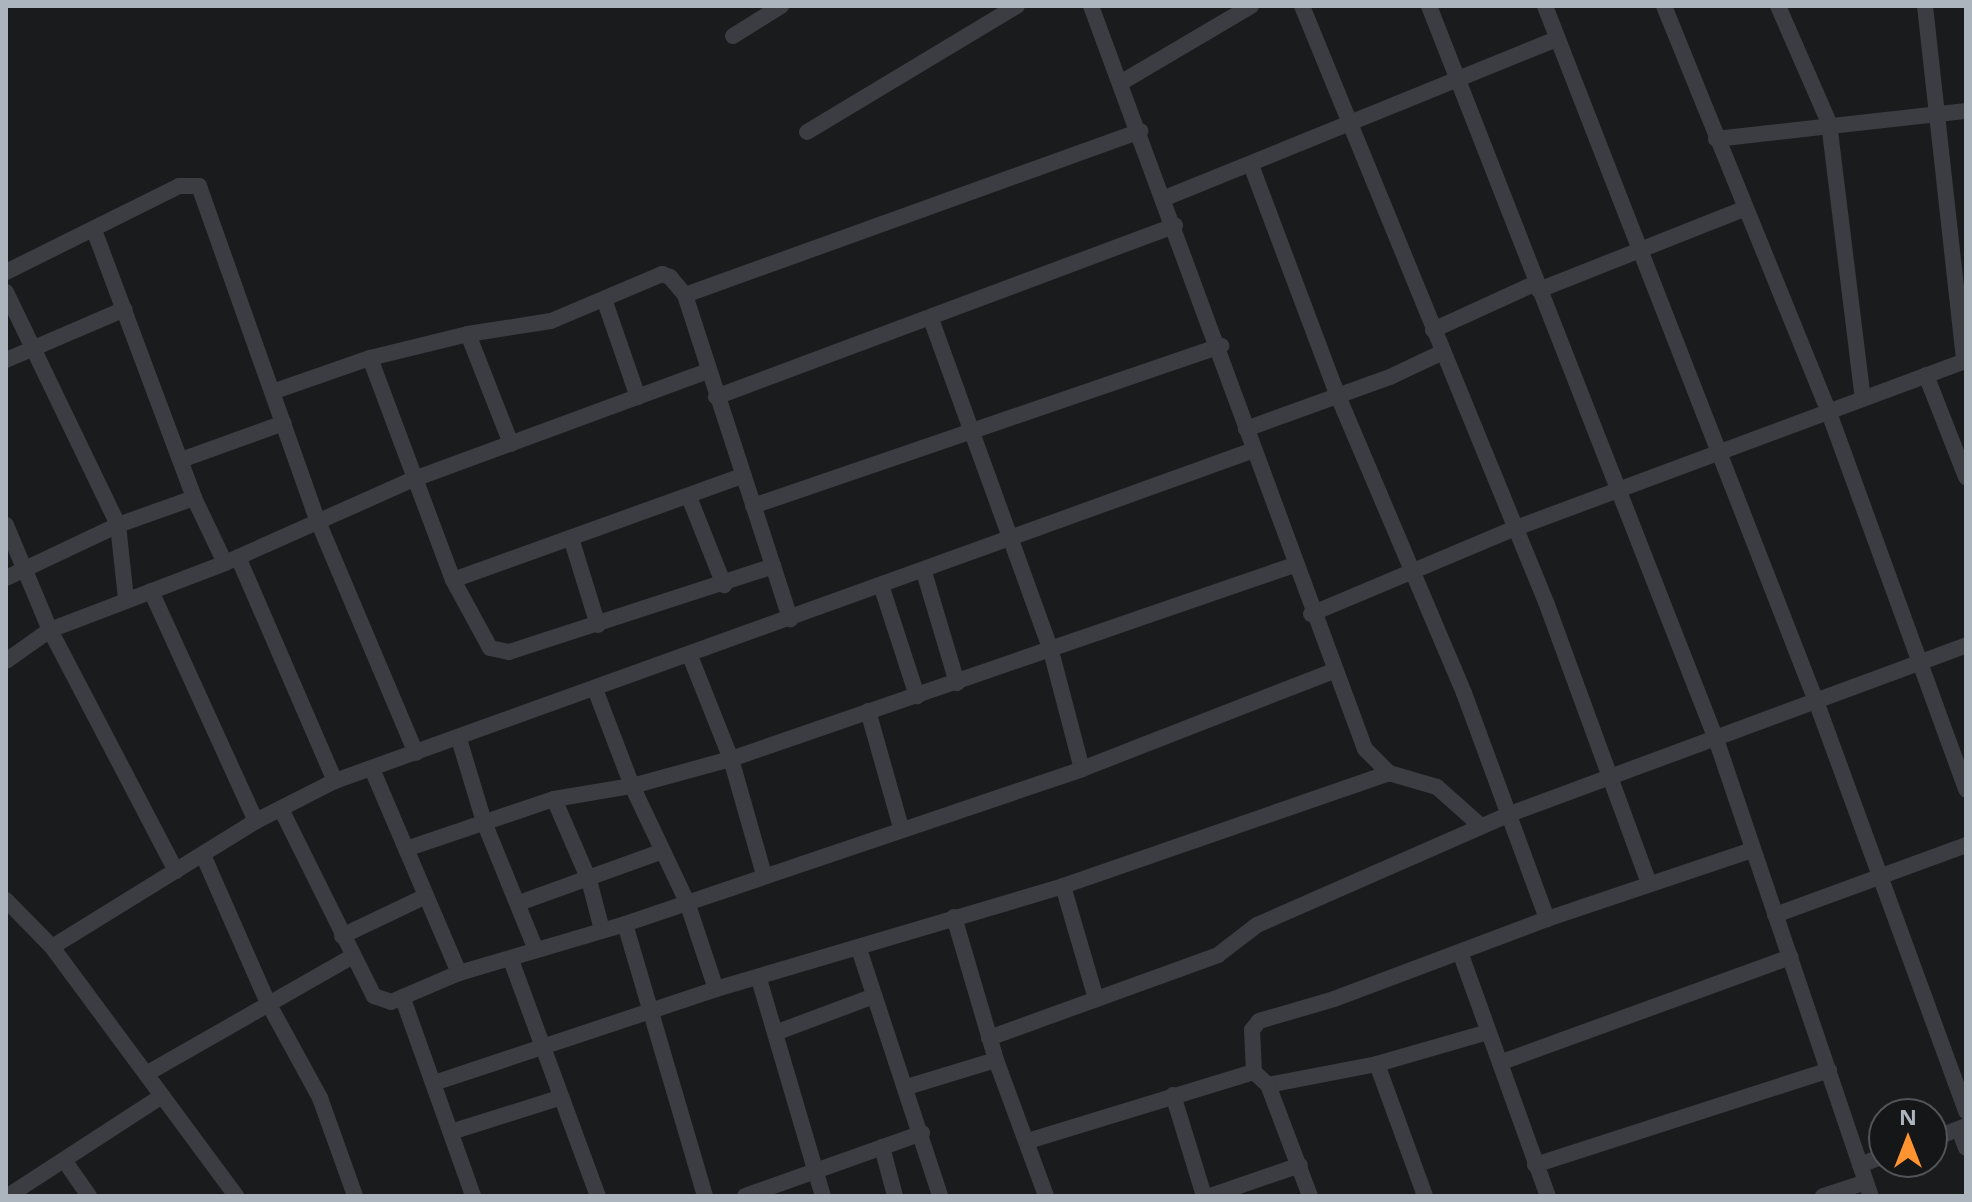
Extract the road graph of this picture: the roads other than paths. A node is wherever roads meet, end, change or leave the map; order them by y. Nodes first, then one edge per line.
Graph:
1 (1017, 6) edge
2 (1091, 6) edge
3 (1251, 6) edge
4 (1302, 6) edge
5 (1429, 6) edge
6 (1545, 6) edge
7 (1664, 6) edge
8 (1778, 6) edge
9 (1925, 6) edge
10 (777, 7) edge
11 (733, 36) dead end
12 (1556, 39) junction
13 (1122, 82) junction
14 (1456, 82) junction
15 (1966, 111) edge
16 (1937, 114) junction
17 (1829, 123) junction
18 (1354, 125) junction
19 (1140, 131) junction
20 (807, 132) dead end
21 (1716, 139) junction
22 (1251, 165) junction
23 (1165, 198) junction
24 (1744, 209) junction
25 (1175, 225) junction
26 (94, 230) junction
27 (1639, 249) junction
28 (6, 272) edge
29 (1537, 287) junction
30 (6, 292) edge
31 (685, 295) junction
32 (604, 299) junction
33 (125, 309) junction
34 (931, 319) junction
35 (1433, 330) junction
36 (468, 334) junction
37 (1221, 346) junction
38 (35, 348) junction
39 (1443, 352) junction
40 (370, 358) junction
41 (6, 360) edge
42 (1965, 361) edge
43 (708, 371) junction
44 (1926, 375) junction
45 (275, 391) junction
46 (1338, 396) junction
47 (638, 397) junction
48 (716, 397) junction
49 (1863, 398) junction
50 (1828, 410) junction
51 (284, 423) junction
52 (1246, 429) junction
53 (973, 431) junction
54 (511, 444) junction
55 (1254, 450) junction
56 (1716, 454) junction
57 (181, 460) junction
58 (742, 476) junction
59 (1966, 477) edge
60 (414, 479) junction
61 (1618, 492) junction
62 (689, 497) junction
63 (194, 498) junction
64 (753, 506) junction
65 (317, 519) junction
66 (6, 525) edge
67 (118, 525) junction
68 (1516, 528) junction
69 (571, 538) junction
70 (1009, 541) junction
71 (231, 560) junction
72 (1294, 565) junction
73 (773, 566) junction
74 (24, 568) junction
75 (1409, 570) junction
76 (924, 572) junction
77 (6, 578) edge
78 (453, 580) junction
79 (724, 585) junction
80 (881, 585) junction
81 (151, 591) junction
82 (126, 599) junction
83 (1311, 614) junction
84 (790, 619) junction
85 (598, 625) junction
86 (50, 630) junction
87 (1966, 645) edge
88 (1051, 651) junction
89 (690, 656) junction
90 (6, 661) edge
91 (1918, 664) junction
92 (1334, 671) junction
93 (957, 683) junction
94 (595, 689) junction
95 (917, 696) junction
96 (1816, 701) junction
97 (868, 711) junction
98 (459, 739) junction
99 (1716, 739) junction
100 (416, 753) junction
101 (731, 759) junction
102 (372, 769) junction
103 (1082, 769) junction
104 (1389, 773) junction
105 (1611, 774) junction
106 (335, 781) junction
107 (632, 786) junction
108 (1966, 790) edge
109 (554, 799) junction
110 (281, 809) junction
111 (1510, 814) junction
112 (256, 821) junction
113 (484, 822) junction
114 (1481, 826) junction
115 (901, 828) junction
116 (1966, 845) edge
117 (406, 849) junction
118 (1752, 850) junction
119 (663, 851) junction
120 (203, 855) junction
121 (176, 871) junction
122 (764, 875) junction
123 (1879, 876) junction
124 (589, 880) junction
125 (1649, 883) junction
126 (1063, 886) junction
127 (426, 896) junction
128 (6, 900) edge
129 (687, 902) junction
130 (519, 903) junction
131 (1775, 915) junction
132 (954, 917) junction
133 (1547, 919) junction
134 (625, 924) junction
135 (602, 930) junction
136 (342, 936) junction
137 (52, 947) junction
138 (859, 949) junction
139 (536, 950) junction
140 (1460, 952) junction
141 (353, 956) junction
142 (1790, 957) junction
143 (511, 960) junction
144 (459, 973) junction
145 (759, 979) junction
146 (716, 989) junction
147 (874, 996) junction
148 (403, 999) junction
149 (1096, 999) junction
150 (267, 1001) junction
151 (647, 1013) junction
152 (1488, 1032) junction
153 (775, 1033) junction
154 (989, 1038) junction
155 (545, 1048) junction
156 (996, 1060) junction
157 (1502, 1062) junction
158 (1377, 1064) junction
159 (1829, 1070) junction
160 (1254, 1072) junction
161 (146, 1074) junction
162 (437, 1082) junction
163 (1268, 1085) junction
164 (907, 1087) junction
165 (1173, 1095) junction
166 (162, 1096) junction
167 (562, 1097) junction
168 (1966, 1111) edge
169 (1962, 1128) edge
170 (451, 1132) junction
171 (922, 1133) junction
172 (1028, 1141) junction
173 (882, 1147) junction
174 (1966, 1148) edge
175 (64, 1160) junction
176 (1868, 1162) edge
177 (1300, 1165) junction
178 (1535, 1165) junction
179 (1860, 1165) junction
180 (817, 1168) junction
181 (1869, 1189) edge
182 (754, 1194) edge
183 (8, 1196) edge
184 (89, 1196) edge
185 (236, 1196) edge
186 (355, 1196) edge
187 (473, 1196) edge
188 (598, 1196) edge
189 (705, 1196) edge
190 (823, 1196) edge
191 (895, 1196) edge
192 (940, 1196) edge
193 (1046, 1196) edge
194 (1207, 1196) edge
195 (1310, 1196) edge
196 (1425, 1196) edge
197 (1548, 1196) edge
198 (1823, 1196) edge

1 - 20 street
2 - 13 street
3 - 13 street
4 - 18 street
5 - 14 street
6 - 12 street
7 - 21 street
8 - 17 street
9 - 16 street
10 - 11 street
12 - 14 street
12 - 27 street
13 - 19 street
14 - 18 street
14 - 29 street
15 - 16 street
16 - 17 street
16 - 42 street
17 - 21 street
17 - 49 street
18 - 22 street
18 - 35 street
19 - 23 street
19 - 31 street
21 - 24 street
22 - 23 street
22 - 46 street
23 - 25 street
24 - 27 street
24 - 50 street
25 - 34 street
25 - 37 street
26 - 28 street
26 - 33 street
26 - 45 street
27 - 29 street
27 - 56 street
29 - 35 street
29 - 61 street
30 - 38 street
31 - 32 street
31 - 43 street
32 - 36 street
32 - 47 street
33 - 38 street
33 - 57 street
34 - 48 street
34 - 53 street
35 - 39 street
36 - 40 street
36 - 54 street
37 - 52 street
37 - 53 street
38 - 41 street
38 - 67 street
39 - 46 street
39 - 68 street
40 - 45 street
40 - 60 street
42 - 44 street
43 - 47 street
43 - 48 street
44 - 49 street
44 - 59 street
45 - 51 street
46 - 52 street
46 - 75 street
47 - 54 street
48 - 58 street
49 - 50 street
50 - 56 street
50 - 91 street
51 - 57 street
51 - 65 street
52 - 55 street
53 - 64 street
53 - 70 street
54 - 60 street
55 - 70 street
55 - 72 street
56 - 61 street
56 - 96 street
57 - 63 street
58 - 62 street
58 - 64 street
60 - 65 street
60 - 78 street
61 - 68 street
61 - 99 street
62 - 69 street
62 - 79 street
63 - 67 street
63 - 71 street
64 - 73 street
65 - 71 street
65 - 100 street
66 - 74 street
67 - 74 street
67 - 82 street
68 - 75 street
68 - 105 street
69 - 78 street
69 - 85 street
70 - 76 street
70 - 88 street
71 - 81 street
71 - 106 street
72 - 83 street
72 - 88 street
73 - 79 street
73 - 84 street
74 - 77 street
74 - 86 street
75 - 83 street
75 - 111 street
76 - 80 street
76 - 93 street
78 - 85 street
79 - 85 street
80 - 84 street
80 - 95 street
81 - 82 street
81 - 112 street
82 - 86 street
83 - 92 street
84 - 89 street
86 - 90 street
86 - 121 street
87 - 91 street
88 - 93 street
88 - 103 street
89 - 94 street
89 - 101 street
91 - 96 street
91 - 108 street
92 - 103 street
92 - 104 street
93 - 95 street
94 - 98 street
94 - 107 street
95 - 97 street
96 - 99 street
96 - 123 street
97 - 101 street
97 - 115 street
98 - 100 street
98 - 113 street
99 - 105 street
99 - 118 street
100 - 102 street
101 - 107 street
101 - 122 street
102 - 106 street
102 - 117 street
103 - 115 street
104 - 114 street
104 - 126 street
105 - 111 street
105 - 125 street
106 - 110 street
107 - 109 street
107 - 119 street
109 - 113 street
109 - 124 street
110 - 112 street
110 - 136 street
111 - 114 street
111 - 133 street
112 - 120 street
113 - 117 street
113 - 130 street
114 - 149 street
115 - 122 street
116 - 123 street
117 - 127 street
118 - 125 street
118 - 131 street
119 - 124 street
119 - 129 street
120 - 121 street
120 - 150 street
121 - 137 street
122 - 129 street
123 - 131 street
123 - 168 street
124 - 130 street
124 - 135 street
125 - 133 street
126 - 132 street
126 - 149 street
127 - 136 street
127 - 144 street
128 - 137 street
129 - 134 street
129 - 146 street
130 - 139 street
131 - 142 street
132 - 138 street
132 - 154 street
133 - 140 street
134 - 135 street
134 - 151 street
135 - 139 street
136 - 141 street
137 - 161 street
138 - 145 street
138 - 147 street
139 - 143 street
140 - 152 street
140 - 160 street
141 - 148 street
141 - 150 street
142 - 157 street
142 - 159 street
143 - 144 street
143 - 155 street
144 - 148 street
145 - 146 street
145 - 153 street
146 - 151 street
147 - 153 street
147 - 164 street
148 - 162 street
149 - 154 street
150 - 161 street
150 - 186 street
151 - 155 street
151 - 189 street
152 - 157 street
152 - 158 street
153 - 180 street
154 - 156 street
155 - 162 street
155 - 167 street
156 - 164 street
156 - 172 street
157 - 178 street
158 - 163 street
158 - 196 street
159 - 178 street
159 - 179 street
160 - 163 street
160 - 165 street
161 - 166 street
162 - 170 street
163 - 177 street
164 - 171 street
165 - 172 street
165 - 194 street
166 - 175 street
166 - 185 street
167 - 170 street
167 - 188 street
169 - 174 street
170 - 187 street
171 - 173 street
171 - 192 street
172 - 193 street
173 - 180 street
173 - 191 street
175 - 183 street
175 - 184 street
176 - 179 street
177 - 194 street
177 - 195 street
178 - 197 street
179 - 181 street
180 - 182 street
180 - 190 street
181 - 198 street

